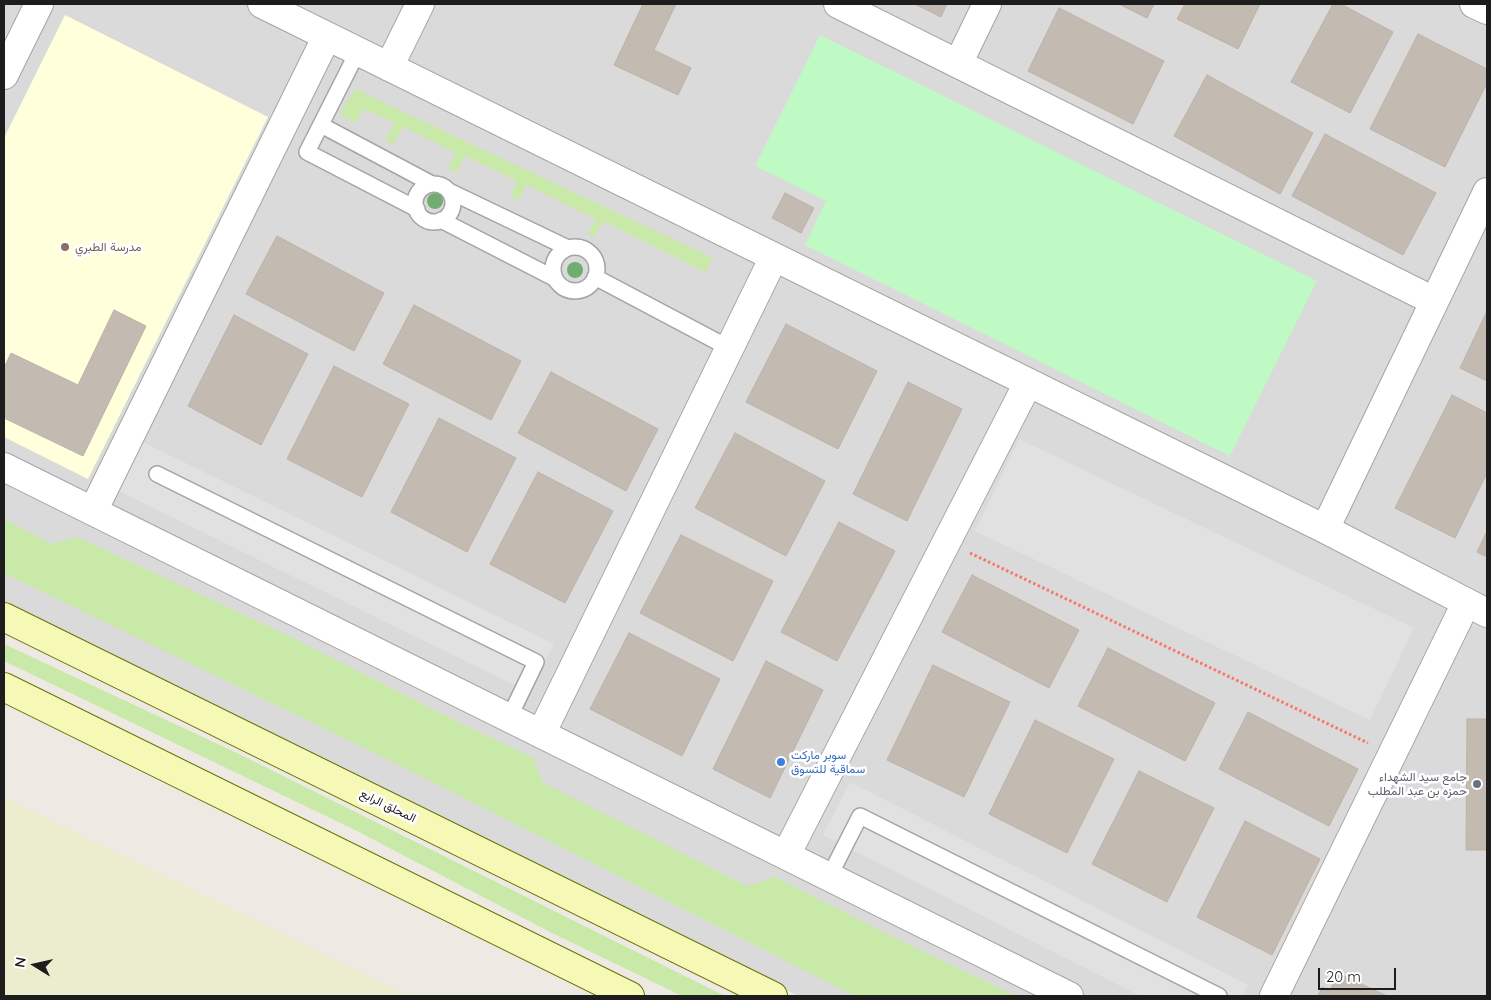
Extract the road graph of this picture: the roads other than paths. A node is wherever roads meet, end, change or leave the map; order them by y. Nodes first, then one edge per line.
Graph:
1 (39, 4) edge
2 (262, 4) edge
3 (420, 4) edge
4 (838, 4) edge
5 (987, 4) edge
6 (1474, 4) edge
7 (1487, 10) edge
8 (327, 36) junction
9 (358, 51) junction
10 (958, 64) junction
11 (389, 67) junction
12 (4, 75) edge
13 (321, 124) junction
14 (432, 184) junction
15 (449, 191) junction
16 (1487, 192) edge
17 (417, 209) junction
18 (441, 220) junction
19 (568, 248) junction
20 (774, 257) junction
21 (595, 277) junction
22 (554, 278) junction
23 (1434, 301) junction
24 (729, 348) junction
25 (1028, 382) junction
26 (4, 467) edge
27 (157, 474) dead end
28 (93, 511) junction
29 (1325, 529) junction
30 (1476, 608) edge
31 (4, 616) edge
32 (4, 687) edge
33 (509, 718) junction
34 (541, 734) junction
35 (786, 855) junction
36 (829, 877) junction
37 (630, 996) edge
38 (773, 996) edge
39 (1069, 996) edge
40 (1219, 996) edge
41 (1274, 996) edge

1 - 12 street
2 - 8 street
3 - 11 street
4 - 10 street
5 - 10 street
6 - 7 street
8 - 9 street
8 - 28 street
9 - 11 street
9 - 13 lane
10 - 23 street
11 - 20 street
13 - 14 lane
13 - 17 lane
14 - 15 lane
14 - 17 lane
15 - 18 lane
15 - 19 lane
16 - 23 street
17 - 18 lane
18 - 22 lane
19 - 21 lane
19 - 22 lane
20 - 24 street
20 - 25 street
21 - 22 lane
21 - 24 lane
23 - 29 street
24 - 34 street
25 - 29 street
25 - 35 street
26 - 28 street
27 - 33 lane
28 - 33 street
29 - 30 street
30 - 41 street
31 - 38 main road, المحلق الرابع
32 - 37 main road
33 - 34 street
34 - 35 street
35 - 36 street
36 - 39 street
36 - 40 lane

